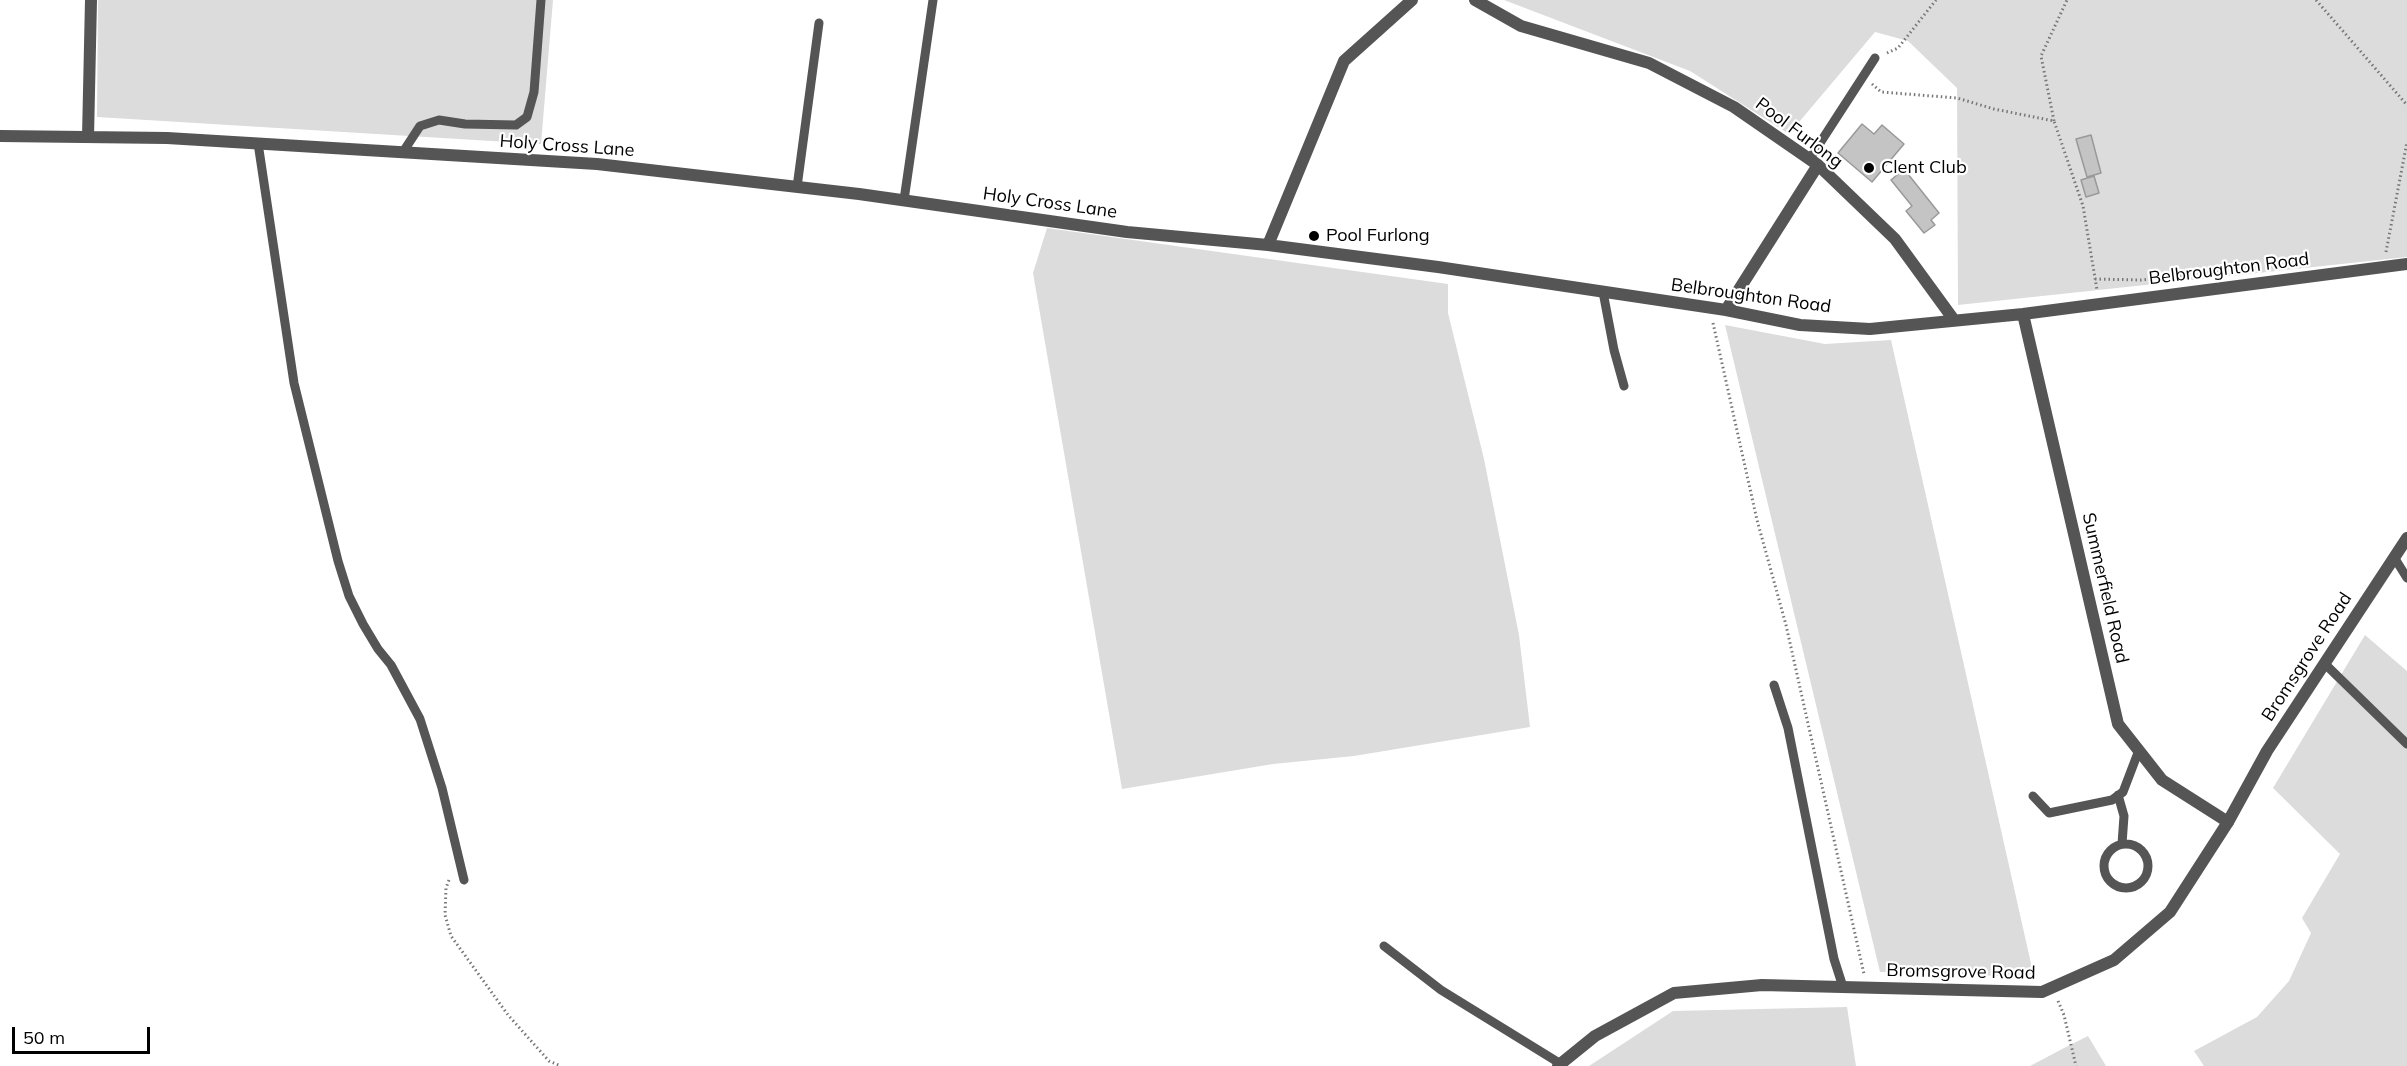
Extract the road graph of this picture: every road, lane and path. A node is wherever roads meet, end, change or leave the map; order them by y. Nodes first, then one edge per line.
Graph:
1 (91, 0) edge
2 (542, 0) edge
3 (933, 0) edge
4 (1412, 0) edge
5 (1475, 0) edge
6 (1936, 0) edge
7 (2067, 0) edge
8 (2316, 0) edge
9 (819, 22) dead end
10 (1875, 58) joint
11 (1863, 76) junction
12 (2407, 105) edge
13 (2054, 122) junction
14 (0, 136) edge
15 (88, 137) junction
16 (2407, 142) edge
17 (258, 143) junction
18 (403, 152) junction
19 (1813, 162) junction
20 (797, 187) junction
21 (904, 201) junction
22 (1127, 232) joint
23 (1268, 245) junction
24 (2386, 253) dead end
25 (2407, 264) edge
26 (2234, 270) dead end
27 (2095, 279) junction
28 (1603, 292) junction
29 (2100, 304) junction
30 (1711, 309) junction
31 (1726, 310) junction
32 (2023, 314) junction
33 (1954, 320) junction
34 (1624, 386) dead end
35 (2407, 538) edge
36 (2394, 557) junction
37 (2407, 578) edge
38 (2324, 663) junction
39 (1774, 685) dead end
40 (2407, 744) edge
41 (2139, 750) junction
42 (2118, 795) junction
43 (2033, 796) dead end
44 (2228, 822) junction
45 (2122, 844) junction
46 (458, 858) junction
47 (464, 880) dead end
48 (1384, 946) dead end
49 (1843, 987) junction
50 (1867, 988) junction
51 (2052, 989) junction
52 (1560, 1065) edge
53 (561, 1066) edge
54 (2076, 1066) edge

1 - 15 street
2 - 18 lane
3 - 21 lane
4 - 23 street
5 - 19 street, Pool Furlong
6 - 10 path
7 - 13 path
8 - 12 path
9 - 20 lane
10 - 11 lane
11 - 13 path
11 - 19 lane
13 - 27 path
14 - 15 street, Holy Cross Lane
15 - 17 street, Holy Cross Lane
16 - 24 path
17 - 18 street, Holy Cross Lane
17 - 46 lane
18 - 20 street, Holy Cross Lane
19 - 31 street
19 - 33 street, Pool Furlong
20 - 21 street, Holy Cross Lane
21 - 22 street, Holy Cross Lane
22 - 23 street, Belbroughton Road
23 - 28 street, Belbroughton Road
25 - 29 street, Belbroughton Road
26 - 27 path
27 - 29 path
28 - 30 street, Belbroughton Road
28 - 34 lane
29 - 32 street, Belbroughton Road
30 - 31 street, Belbroughton Road
30 - 50 path
31 - 33 street, Belbroughton Road
32 - 33 street, Belbroughton Road
32 - 41 street, Summerfield Road
35 - 36 street, Bromsgrove Road
36 - 37 lane
36 - 38 street, Bromsgrove Road
38 - 40 lane
38 - 44 street, Bromsgrove Road
39 - 49 lane
41 - 42 lane
41 - 44 street, Summerfield Road
42 - 43 lane
42 - 45 lane
44 - 51 street, Bromsgrove Road
45 - 45 lane
46 - 47 lane
46 - 53 path
48 - 52 lane
49 - 50 street, Bromsgrove Road
49 - 52 street, Bromsgrove Road
50 - 51 street, Bromsgrove Road
51 - 54 path

